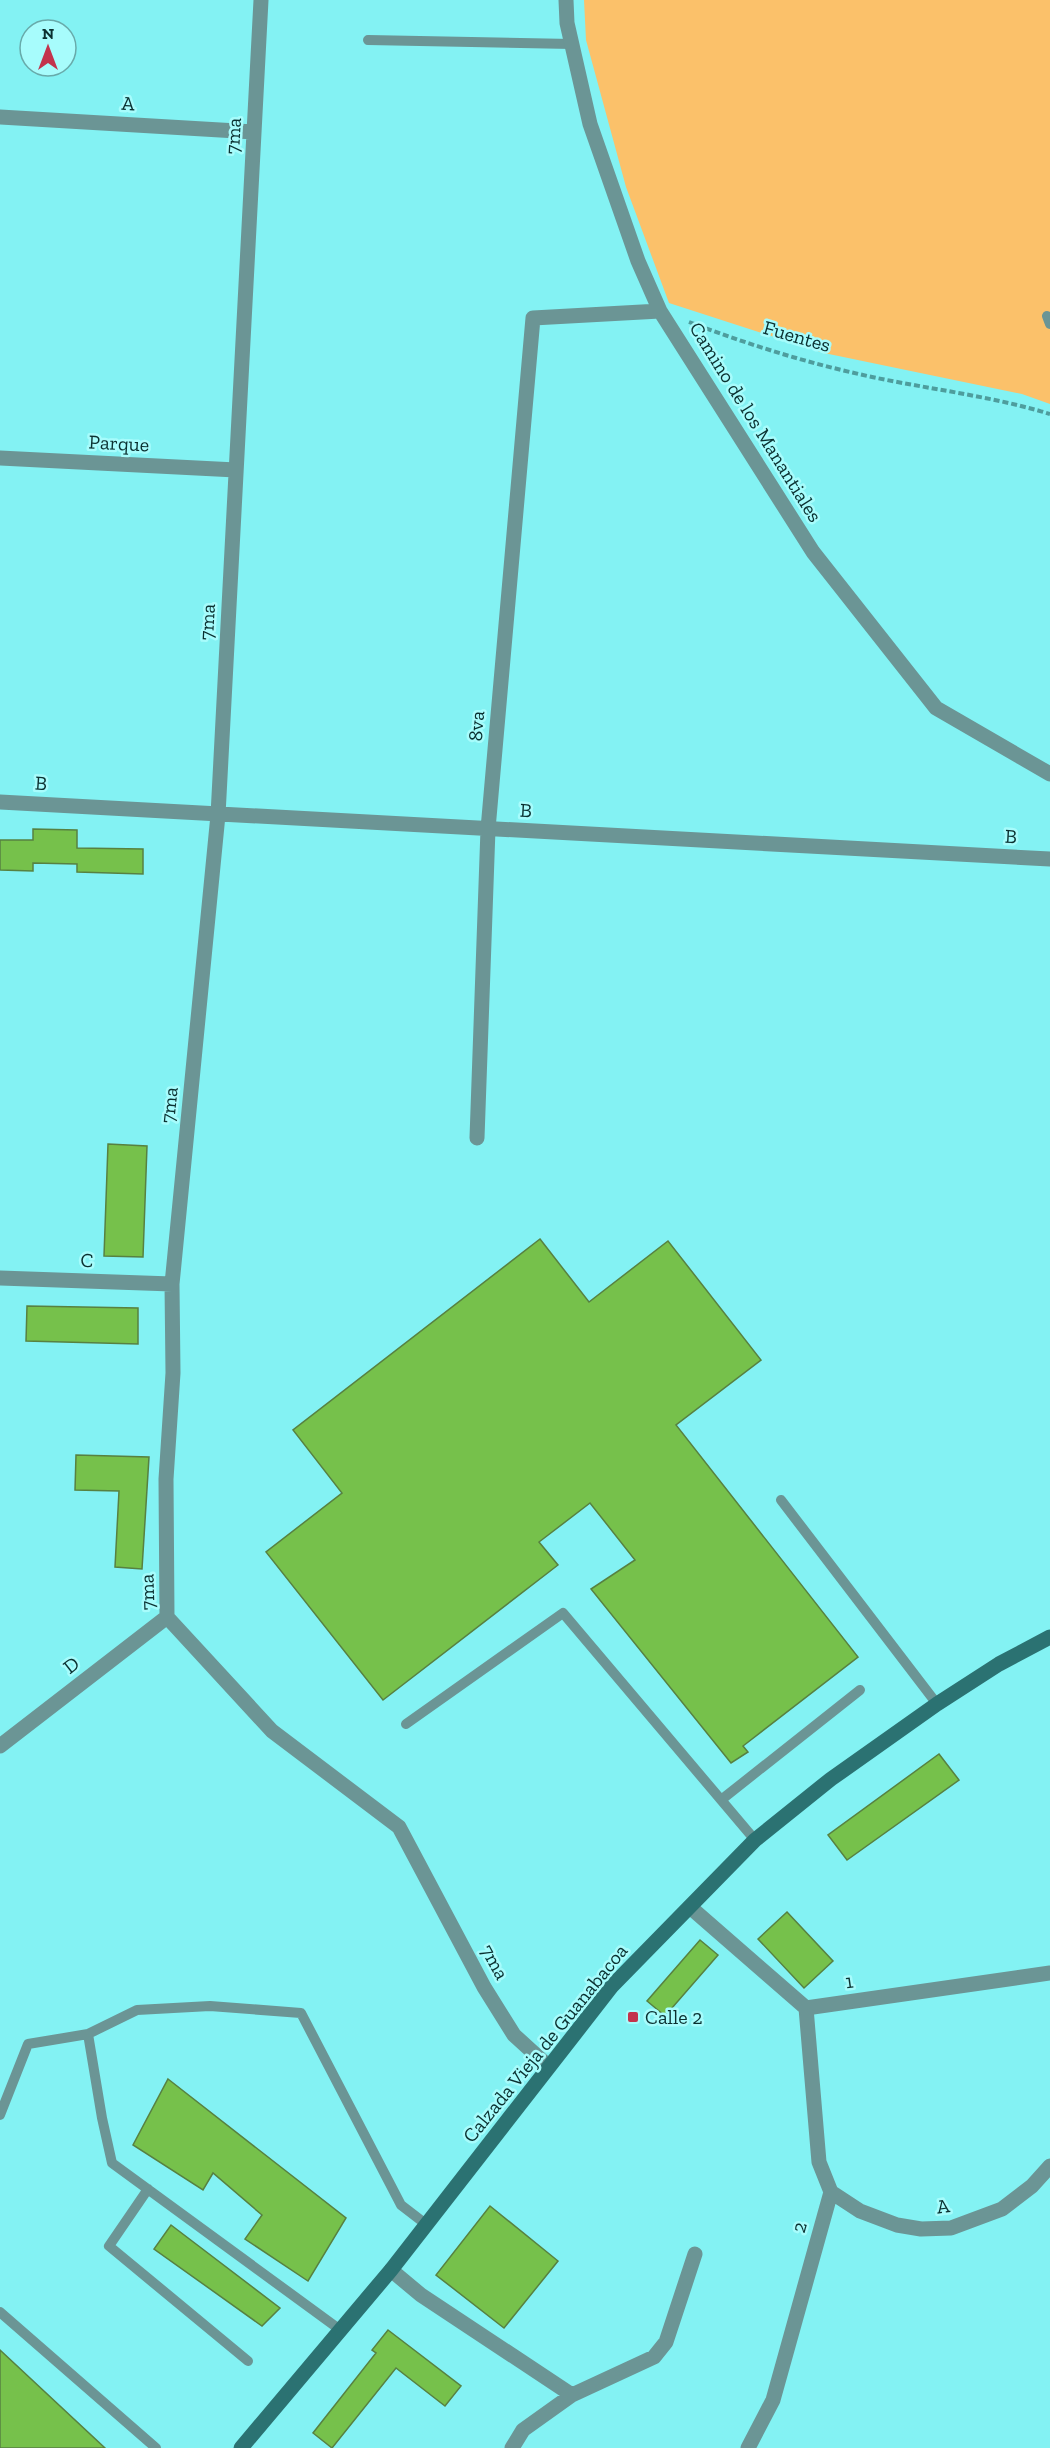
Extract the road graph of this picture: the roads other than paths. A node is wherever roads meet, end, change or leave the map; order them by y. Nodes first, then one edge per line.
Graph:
1 (261, 0) edge
2 (566, 0) edge
3 (368, 40) dead end
4 (572, 44) junction
5 (0, 117) edge
6 (254, 132) junction
7 (660, 311) junction
8 (0, 458) edge
9 (236, 470) junction
10 (1050, 774) edge
11 (0, 802) edge
12 (218, 815) junction
13 (488, 829) junction
14 (1050, 859) edge
15 (477, 1138) dead end
16 (0, 1278) edge
17 (172, 1284) junction
18 (781, 1500) dead end
19 (167, 1617) junction
20 (1050, 1637) edge
21 (860, 1690) dead end
22 (937, 1704) junction
23 (406, 1724) dead end
24 (0, 1746) edge
25 (722, 1800) junction
26 (755, 1840) junction
27 (690, 1907) junction
28 (1050, 1973) edge
29 (806, 2008) junction
30 (88, 2034) junction
31 (548, 2066) junction
32 (0, 2115) edge
33 (1050, 2166) edge
34 (148, 2189) junction
35 (831, 2192) junction
36 (427, 2225) junction
37 (695, 2254) dead end
38 (391, 2270) junction
39 (0, 2312) edge
40 (339, 2329) junction
41 (248, 2361) dead end
42 (572, 2395) junction
43 (156, 2448) edge
44 (241, 2448) edge
45 (512, 2448) edge
46 (748, 2448) edge

1 - 6 street, 7ma
2 - 4 street, Camino de los Manantiales
3 - 4 lane
4 - 7 street, Camino de los Manantiales
5 - 6 street, A
6 - 9 street, 7ma
7 - 10 street, Camino de los Manantiales
7 - 13 street, 8va
8 - 9 street, Parque
9 - 12 street, 7ma
11 - 12 street, B
12 - 13 street, B
12 - 17 street, 7ma
13 - 14 street, B
13 - 15 street, 8va
16 - 17 street, C
17 - 19 street, 7ma
18 - 22 lane
19 - 24 street, D
19 - 31 street, 7ma
20 - 22 main road, Calzada Vieja de Guanabacoa
21 - 25 lane
22 - 26 main road, Calzada Vieja de Guanabacoa
23 - 25 lane
25 - 26 lane
26 - 27 main road, Calzada Vieja de Guanabacoa
27 - 29 street
27 - 31 main road, Calzada Vieja de Guanabacoa
28 - 29 street, 1
29 - 35 street
30 - 32 lane
30 - 34 lane
30 - 36 lane
31 - 36 main road, Calzada Vieja de Guanabacoa
33 - 35 street, A
34 - 40 lane
34 - 41 lane
35 - 46 street, 2
36 - 38 main road, Calzada Vieja de Guanabacoa
37 - 42 street
38 - 40 main road, Calzada Vieja de Guanabacoa
38 - 42 street
39 - 43 lane
40 - 44 main road, Calzada Vieja de Guanabacoa
42 - 45 street

